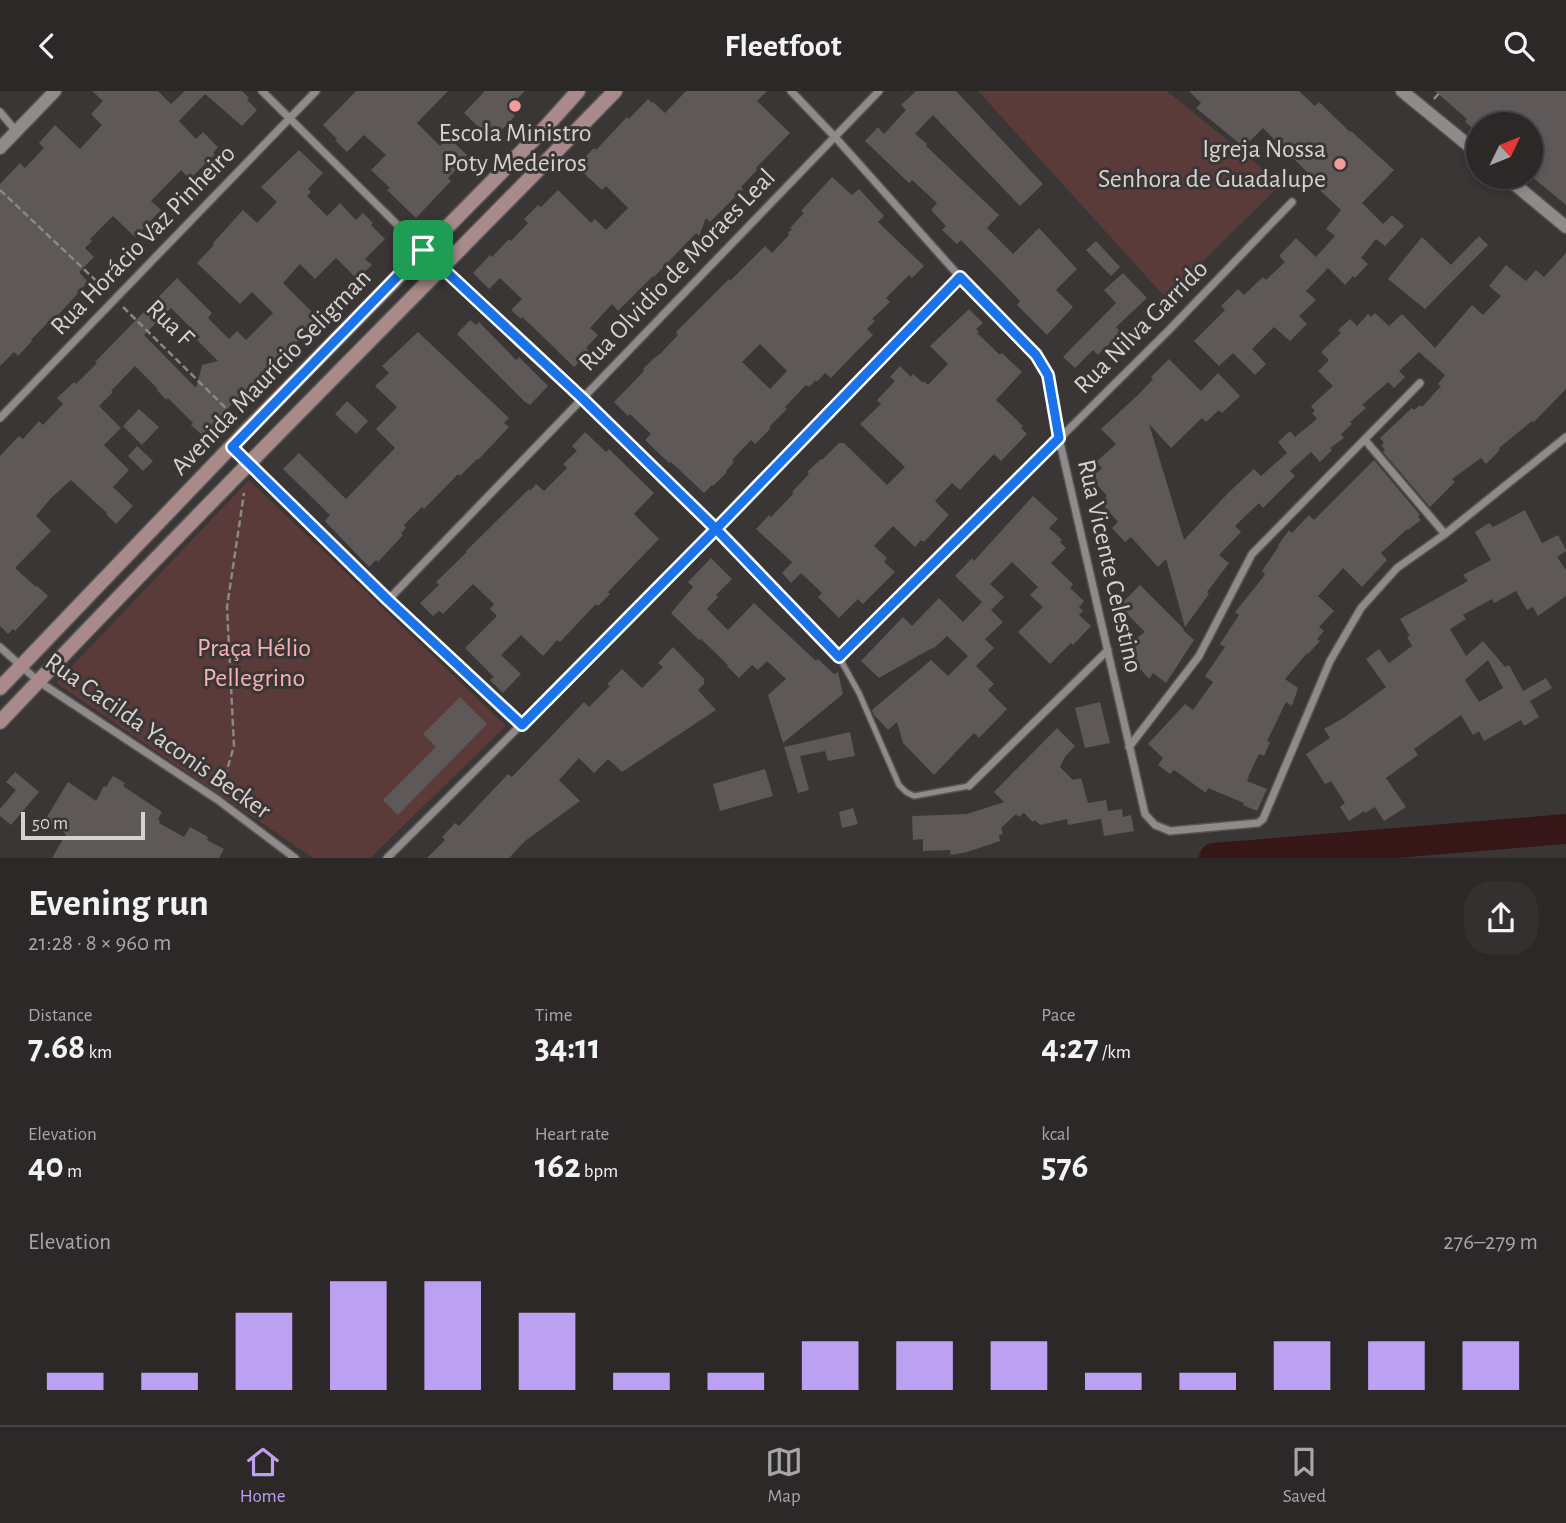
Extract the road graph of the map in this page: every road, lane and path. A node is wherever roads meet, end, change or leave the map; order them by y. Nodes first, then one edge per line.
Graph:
1 (55, 91) edge
2 (262, 91) edge
3 (316, 91) edge
4 (578, 91) edge
5 (615, 91) edge
6 (791, 91) edge
7 (879, 91) edge
8 (1402, 91) edge
9 (0, 112) edge
10 (290, 118) junction
11 (16, 131) junction
12 (835, 137) junction
13 (1466, 143) edge
14 (0, 148) edge
15 (1520, 189) edge
16 (0, 190) edge
17 (1292, 202) dead end
18 (1566, 227) edge
19 (423, 250) junction
20 (442, 269) junction
21 (960, 277) junction
22 (116, 299) junction
23 (1420, 383) dead end
24 (582, 398) junction
25 (0, 418) edge
26 (248, 429) junction
27 (1566, 437) edge
28 (1059, 438) junction
29 (1365, 440) junction
30 (232, 447) junction
31 (248, 463) junction
32 (244, 489) dead end
33 (716, 529) junction
34 (1445, 534) junction
35 (388, 600) junction
36 (0, 647) edge
37 (1108, 650) junction
38 (839, 657) junction
39 (21, 666) junction
40 (38, 681) junction
41 (0, 688) edge
42 (0, 722) edge
43 (522, 725) junction
44 (1129, 747) junction
45 (969, 786) joint
46 (218, 800) junction
47 (295, 858) edge
48 (387, 858) edge

1 - 11 street
2 - 10 street
3 - 10 street, Rua Horácio Vaz Pinheiro
4 - 19 main road, Avenida Maurício Seligman
5 - 20 main road, Avenida Maurício Seligman
6 - 12 street, Rua Vicente Celestino
7 - 12 street, Rua Olvidio de Moraes Leal
8 - 13 street
9 - 11 street
10 - 19 street
10 - 22 street, Rua Horácio Vaz Pinheiro
11 - 14 street
12 - 21 street, Rua Vicente Celestino
12 - 24 street, Rua Olvidio de Moraes Leal
15 - 18 street
16 - 22 path, Rua F
17 - 28 street, Rua Nilva Garrido
19 - 20 street
19 - 26 main road, Avenida Maurício Seligman
20 - 24 street
20 - 31 main road, Avenida Maurício Seligman
21 - 28 street, Rua Vicente Celestino
21 - 33 street
22 - 25 street, Rua Horácio Vaz Pinheiro
22 - 26 path, Rua F
23 - 29 street
24 - 33 street
24 - 35 street, Rua Olvidio de Moraes Leal
26 - 30 main road, Avenida Maurício Seligman
27 - 34 street
28 - 37 street, Rua Vicente Celestino
28 - 38 street, Rua Nilva Garrido
29 - 34 street
29 - 44 street
30 - 31 street
30 - 39 main road, Avenida Maurício Seligman
31 - 35 street
31 - 40 main road, Avenida Maurício Seligman
32 - 46 path
33 - 38 street
33 - 43 street
34 - 44 street, Rua Vicente Celestino
35 - 43 street
36 - 39 street, Rua Cacilda Yaconis Becker
37 - 44 street, Rua Vicente Celestino
37 - 45 street
38 - 45 lane
39 - 40 street, Rua Cacilda Yaconis Becker
39 - 41 main road, Avenida Maurício Seligman
40 - 42 main road, Avenida Maurício Seligman
40 - 46 street, Rua Cacilda Yaconis Becker
43 - 48 street
46 - 47 street, Rua Cacilda Yaconis Becker

